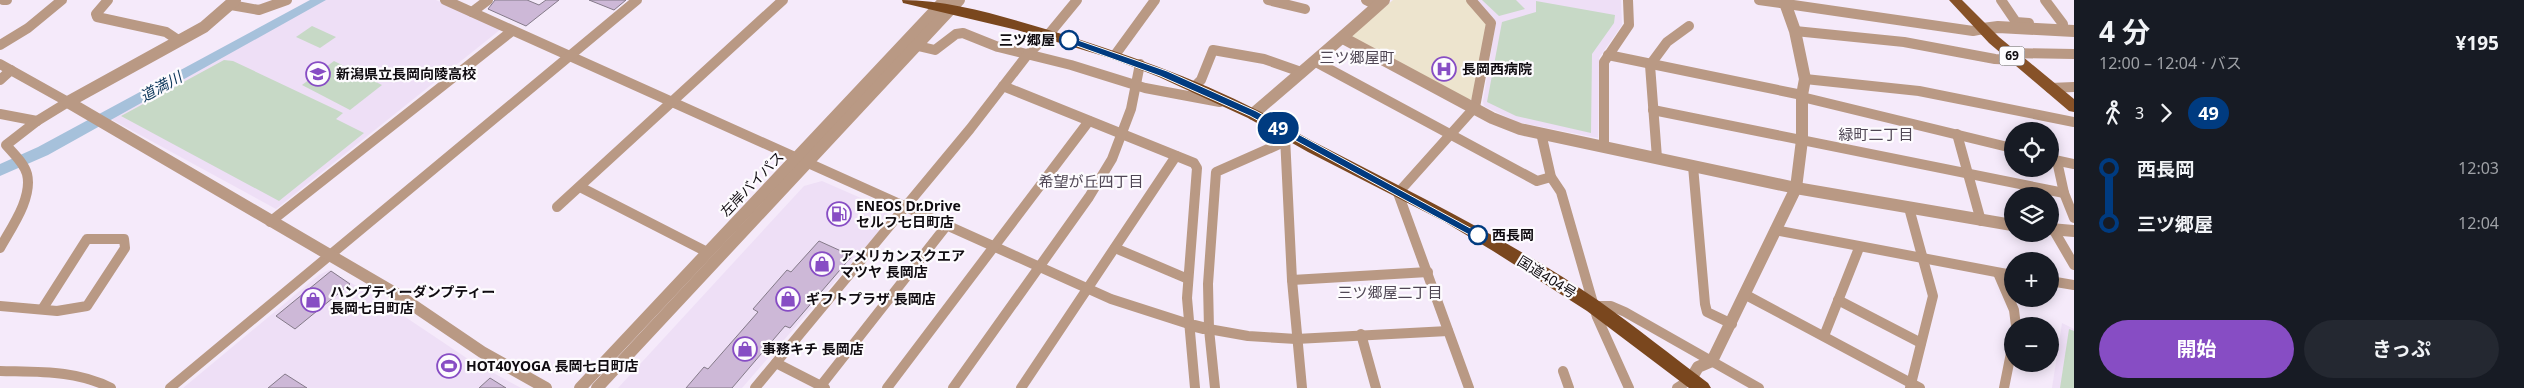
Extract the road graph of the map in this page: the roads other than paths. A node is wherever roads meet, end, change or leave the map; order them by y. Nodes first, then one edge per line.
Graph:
1 (3, 0) edge
2 (7, 0) edge
3 (62, 0) edge
4 (108, 0) edge
5 (287, 0) edge
6 (445, 0) edge
7 (488, 0) edge
8 (637, 0) edge
9 (783, 0) edge
10 (908, 0) edge
11 (1077, 0) edge
12 (1155, 0) edge
13 (1268, 0) edge
14 (1366, 0) edge
15 (1471, 0) edge
16 (1628, 0) edge
17 (1759, 0) edge
18 (1955, 0) edge
19 (2001, 0) edge
20 (2045, 0) edge
21 (233, 2) edge
22 (1785, 2) edge
23 (1381, 3) edge
24 (948, 4) edge
25 (1305, 9) dead end
26 (472, 12) junction
27 (1689, 26) dead end
28 (1983, 29) junction
29 (1795, 30) junction
30 (512, 31) junction
31 (2074, 31) edge
32 (1049, 34) junction
33 (1344, 38) junction
34 (178, 40) junction
35 (0, 45) edge
36 (918, 46) junction
37 (1028, 54) junction
38 (2074, 54) edge
39 (1115, 55) junction
40 (1608, 55) junction
41 (570, 56) junction
42 (2013, 56) junction
43 (1316, 62) junction
44 (0, 64) edge
45 (1140, 64) junction
46 (1650, 65) junction
47 (11, 70) junction
48 (1301, 72) junction
49 (1805, 79) junction
50 (0, 80) edge
51 (1003, 86) junction
52 (1136, 86) junction
53 (1194, 87) junction
54 (2074, 87) edge
55 (2050, 88) junction
56 (1802, 96) junction
57 (68, 102) junction
58 (672, 103) junction
59 (1229, 104) junction
60 (1475, 107) junction
61 (2074, 107) edge
62 (1653, 110) junction
63 (0, 114) edge
64 (1253, 114) junction
65 (37, 121) junction
66 (1089, 121) junction
67 (2074, 122) edge
68 (1541, 133) junction
69 (1123, 134) junction
70 (1956, 134) junction
71 (1449, 135) junction
72 (1285, 137) junction
73 (1802, 140) junction
74 (1604, 146) junction
75 (2004, 146) edge
76 (3, 147) edge
77 (1176, 156) junction
78 (1657, 158) junction
79 (802, 161) junction
80 (2059, 161) edge
81 (2074, 164) edge
82 (1693, 166) junction
83 (1967, 174) junction
84 (2059, 176) edge
85 (1551, 177) junction
86 (580, 187) junction
87 (1796, 188) junction
88 (1398, 193) junction
89 (2064, 193) junction
90 (557, 207) dead end
91 (906, 207) junction
92 (1909, 208) junction
93 (2074, 218) edge
94 (1981, 221) junction
95 (270, 222) junction
96 (2004, 224) edge
97 (947, 225) junction
98 (1775, 230) junction
99 (2059, 230) edge
100 (2074, 231) edge
101 (2059, 240) edge
102 (994, 246) junction
103 (0, 248) edge
104 (1115, 248) junction
105 (1859, 248) junction
106 (707, 252) junction
107 (327, 255) junction
108 (1922, 258) junction
109 (2074, 265) edge
110 (1040, 267) junction
111 (1428, 272) junction
112 (1998, 273) junction
113 (2004, 274) edge
114 (1188, 279) junction
115 (1292, 280) junction
116 (2059, 282) edge
117 (2074, 285) edge
118 (1088, 288) junction
119 (1746, 295) junction
120 (1838, 300) junction
121 (0, 306) edge
122 (1593, 306) junction
123 (43, 308) junction
124 (2015, 317) edge
125 (1732, 324) junction
126 (1199, 327) junction
127 (1448, 331) junction
128 (1361, 334) junction
129 (1824, 336) junction
130 (1296, 339) junction
131 (1921, 343) junction
132 (1712, 361) junction
133 (776, 363) junction
134 (1563, 370) dead end
135 (0, 372) edge
136 (2007, 372) edge
137 (1696, 383) edge
138 (1914, 386) edge
139 (821, 387) edge
140 (111, 388) edge
141 (170, 388) edge
142 (546, 388) edge
143 (580, 388) edge
144 (598, 388) edge
145 (755, 388) edge
146 (887, 388) edge
147 (953, 388) edge
148 (1021, 388) edge
149 (1195, 388) edge
150 (1215, 388) edge
151 (1302, 388) edge
152 (1376, 388) edge
153 (1469, 388) edge
154 (1569, 388) edge
155 (1629, 388) edge
156 (1677, 388) edge
157 (1759, 388) edge
158 (2004, 388) edge

1 - 2 street
3 - 35 street
4 - 34 street
5 - 21 street
6 - 26 street
7 - 26 street
8 - 41 street
9 - 58 street
10 - 24 highway, 国道404号
11 - 32 street
12 - 39 street
13 - 25 street
14 - 23 street
15 - 60 street
16 - 40 street
17 - 22 street
18 - 28 main road, 69
19 - 20 street
21 - 34 street
22 - 28 street
22 - 29 street
23 - 33 street
24 - 32 highway, 国道404号
24 - 36 street, 左岸バイパス
24 - 79 street, 左岸バイパス
26 - 30 street
27 - 46 street
28 - 31 street
28 - 42 main road, 69
29 - 42 street
29 - 49 street
30 - 41 street
30 - 95 street
32 - 37 street
32 - 39 highway, 国道404号
33 - 43 street
33 - 60 street
34 - 57 street
36 - 37 street
36 - 79 street, 左岸バイパス
37 - 51 street
37 - 52 street
38 - 42 street
39 - 45 highway, 国道404号
40 - 46 street
40 - 74 street
41 - 58 street
41 - 107 street
42 - 55 main road, 69
43 - 48 street
43 - 71 street
44 - 47 street
45 - 52 street
45 - 53 highway, 国道404号
46 - 56 street
46 - 62 street
47 - 50 street
47 - 57 street
48 - 53 street
48 - 64 street
49 - 56 street
49 - 67 street
51 - 66 street
51 - 91 street
52 - 59 street
52 - 69 street
53 - 59 highway, 国道404号
54 - 55 street
55 - 61 main road, 69
56 - 70 street
56 - 73 street
57 - 65 street
57 - 95 street
58 - 79 street
58 - 86 street
59 - 64 highway, 国道404号
60 - 68 street
60 - 71 street
62 - 73 street
62 - 78 street
63 - 65 street
64 - 72 highway, 国道404号
65 - 76 street
66 - 69 street
66 - 102 street
68 - 74 street
68 - 85 street
69 - 77 street
69 - 110 street
70 - 75 street
70 - 83 street
71 - 85 street
71 - 88 street
72 - 88 highway, 国道404号
72 - 115 street
72 - 126 street
73 - 83 street
73 - 87 street
74 - 78 street
76 - 103 street
77 - 104 street
77 - 114 street
78 - 82 street
79 - 91 street
79 - 106 street, 左岸バイパス
79 - 144 street, 左岸バイパス
80 - 81 street
82 - 87 street
82 - 125 street
83 - 89 street
83 - 94 street
84 - 89 street
85 - 122 street
86 - 90 street
86 - 106 street
87 - 92 street
87 - 98 street
88 - 111 street
88 - 122 highway, 国道404号
89 - 93 street
91 - 97 street
91 - 133 street
92 - 94 street
92 - 108 street
94 - 96 street
95 - 107 street
97 - 102 street
97 - 139 street
98 - 105 street
98 - 119 street
99 - 100 street
101 - 109 street
102 - 110 street
102 - 146 street
104 - 114 street
104 - 118 street
105 - 108 street
105 - 120 street
106 - 143 street, 左岸バイパス
107 - 141 street
107 - 142 street
108 - 112 street
108 - 131 street
110 - 118 street
110 - 147 street
111 - 115 street
111 - 127 street
112 - 113 street
112 - 124 street
114 - 126 street
115 - 130 street
116 - 117 street
118 - 126 street
118 - 148 street
119 - 125 street
119 - 129 street
120 - 129 street
120 - 131 street
121 - 123 street
122 - 132 street
122 - 137 highway, 国道404号
122 - 155 street
123 - 123 street
125 - 132 street
126 - 130 street
126 - 149 street
126 - 150 street
127 - 128 street
127 - 153 street
128 - 130 street
128 - 152 street
129 - 138 street
130 - 151 street
131 - 138 street
132 - 137 street
132 - 157 street
133 - 139 street
133 - 145 street
134 - 154 street
135 - 140 street
136 - 158 street
137 - 156 street

